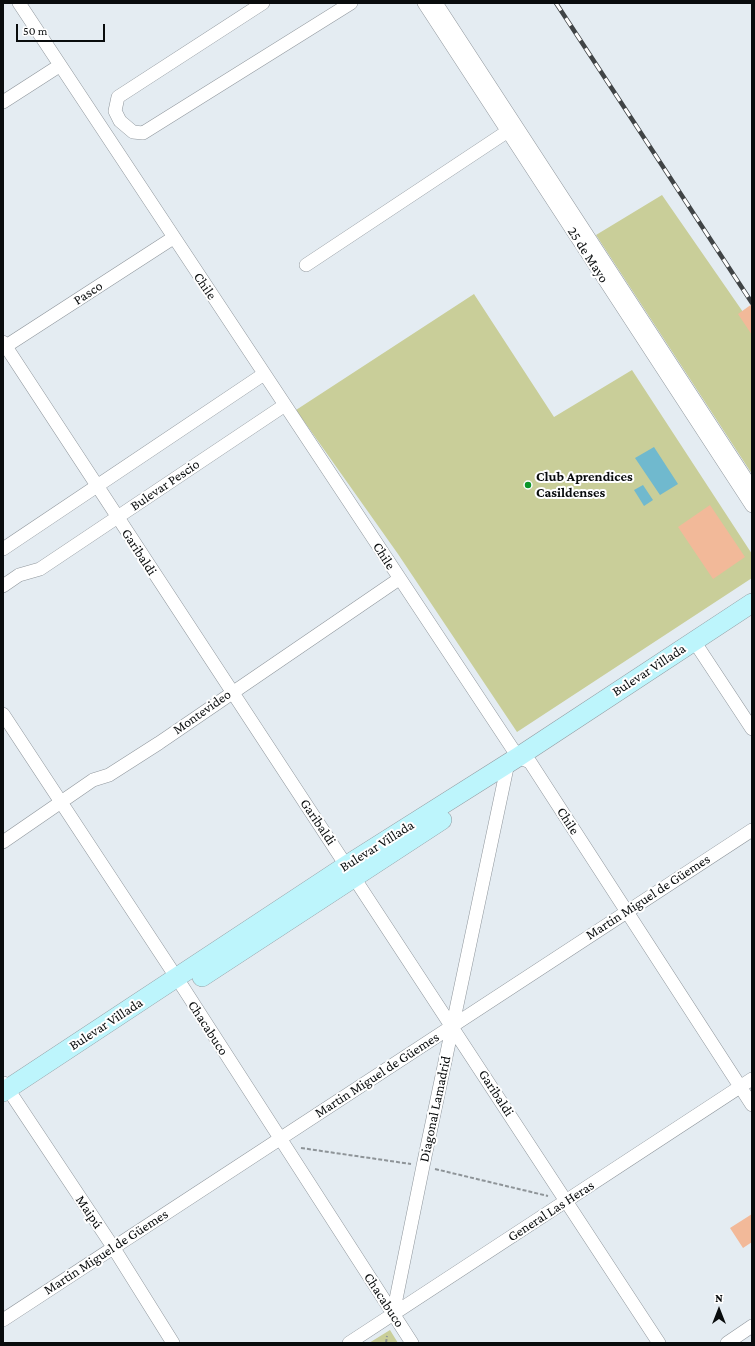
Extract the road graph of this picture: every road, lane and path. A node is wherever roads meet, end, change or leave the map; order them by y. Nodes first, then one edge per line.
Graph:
1 (19, 3) edge
2 (263, 3) edge
3 (351, 3) edge
4 (424, 3) edge
5 (436, 3) edge
6 (59, 66) junction
7 (3, 102) edge
8 (508, 131) junction
9 (173, 238) junction
10 (306, 265) dead end
11 (4, 345) edge
12 (264, 374) junction
13 (285, 405) junction
14 (97, 486) junction
15 (752, 488) edge
16 (752, 506) edge
17 (116, 517) junction
18 (3, 549) edge
19 (399, 579) junction
20 (3, 586) edge
21 (752, 602) edge
22 (752, 617) edge
23 (697, 646) junction
24 (232, 691) junction
25 (3, 714) edge
26 (752, 729) edge
27 (516, 765) junction
28 (62, 802) junction
29 (752, 830) edge
30 (3, 842) edge
31 (350, 871) junction
32 (626, 912) junction
33 (180, 984) junction
34 (452, 1026) junction
35 (752, 1080) edge
36 (740, 1087) junction
37 (6, 1094) edge
38 (752, 1105) edge
39 (279, 1139) junction
40 (566, 1201) junction
41 (113, 1248) junction
42 (393, 1314) junction
43 (3, 1320) edge
44 (752, 1326) edge
45 (387, 1336) dead end
46 (173, 1343) edge
47 (349, 1343) edge
48 (386, 1343) edge
49 (412, 1343) edge
50 (659, 1343) edge
51 (727, 1343) edge

1 - 6 street, Chile
2 - 3 street
4 - 8 street, 25 de Mayo
5 - 15 street, 25 de Mayo
6 - 7 street
6 - 9 street, Chile
8 - 10 street
8 - 16 street, 25 de Mayo
9 - 11 street, Pasco
9 - 12 street, Chile
11 - 14 street, Garibaldi
12 - 13 street, Chile
12 - 14 street
13 - 17 street, Bulevar Pescio
13 - 19 street, Chile
14 - 17 street, Garibaldi
14 - 18 street
17 - 20 street, Bulevar Pescio
17 - 24 street, Garibaldi
19 - 24 street, Montevideo
19 - 27 street, Chile
21 - 23 main road, Bulevar Villada
22 - 23 main road, Bulevar Villada
23 - 26 street
23 - 27 main road, Bulevar Villada
24 - 28 street, Montevideo
24 - 31 street, Garibaldi
25 - 28 street, Chacabuco
27 - 31 main road, Bulevar Villada
27 - 32 street, Chile
27 - 34 street, Diagonal Lamadrid
28 - 30 street, Montevideo
28 - 33 street, Chacabuco
29 - 32 street, Martin Miguel de Güemes
31 - 33 main road, Bulevar Villada
31 - 34 street, Garibaldi
32 - 34 street, Martin Miguel de Güemes
32 - 36 street, Chile
33 - 37 main road, Bulevar Villada
33 - 39 street, Chacabuco
34 - 39 street, Martin Miguel de Güemes
34 - 40 street, Garibaldi
34 - 42 street, Diagonal Lamadrid
35 - 36 street, General Las Heras
36 - 38 street, Chile
36 - 40 street, General Las Heras
37 - 41 street, Maipú
39 - 41 street, Martin Miguel de Güemes
39 - 42 street, Chacabuco
40 - 42 street, General Las Heras
40 - 50 street, Garibaldi
41 - 43 street, Martin Miguel de Güemes
41 - 46 street, Maipú
42 - 47 street, General Las Heras
42 - 49 street, Chacabuco
44 - 51 street
45 - 48 path

